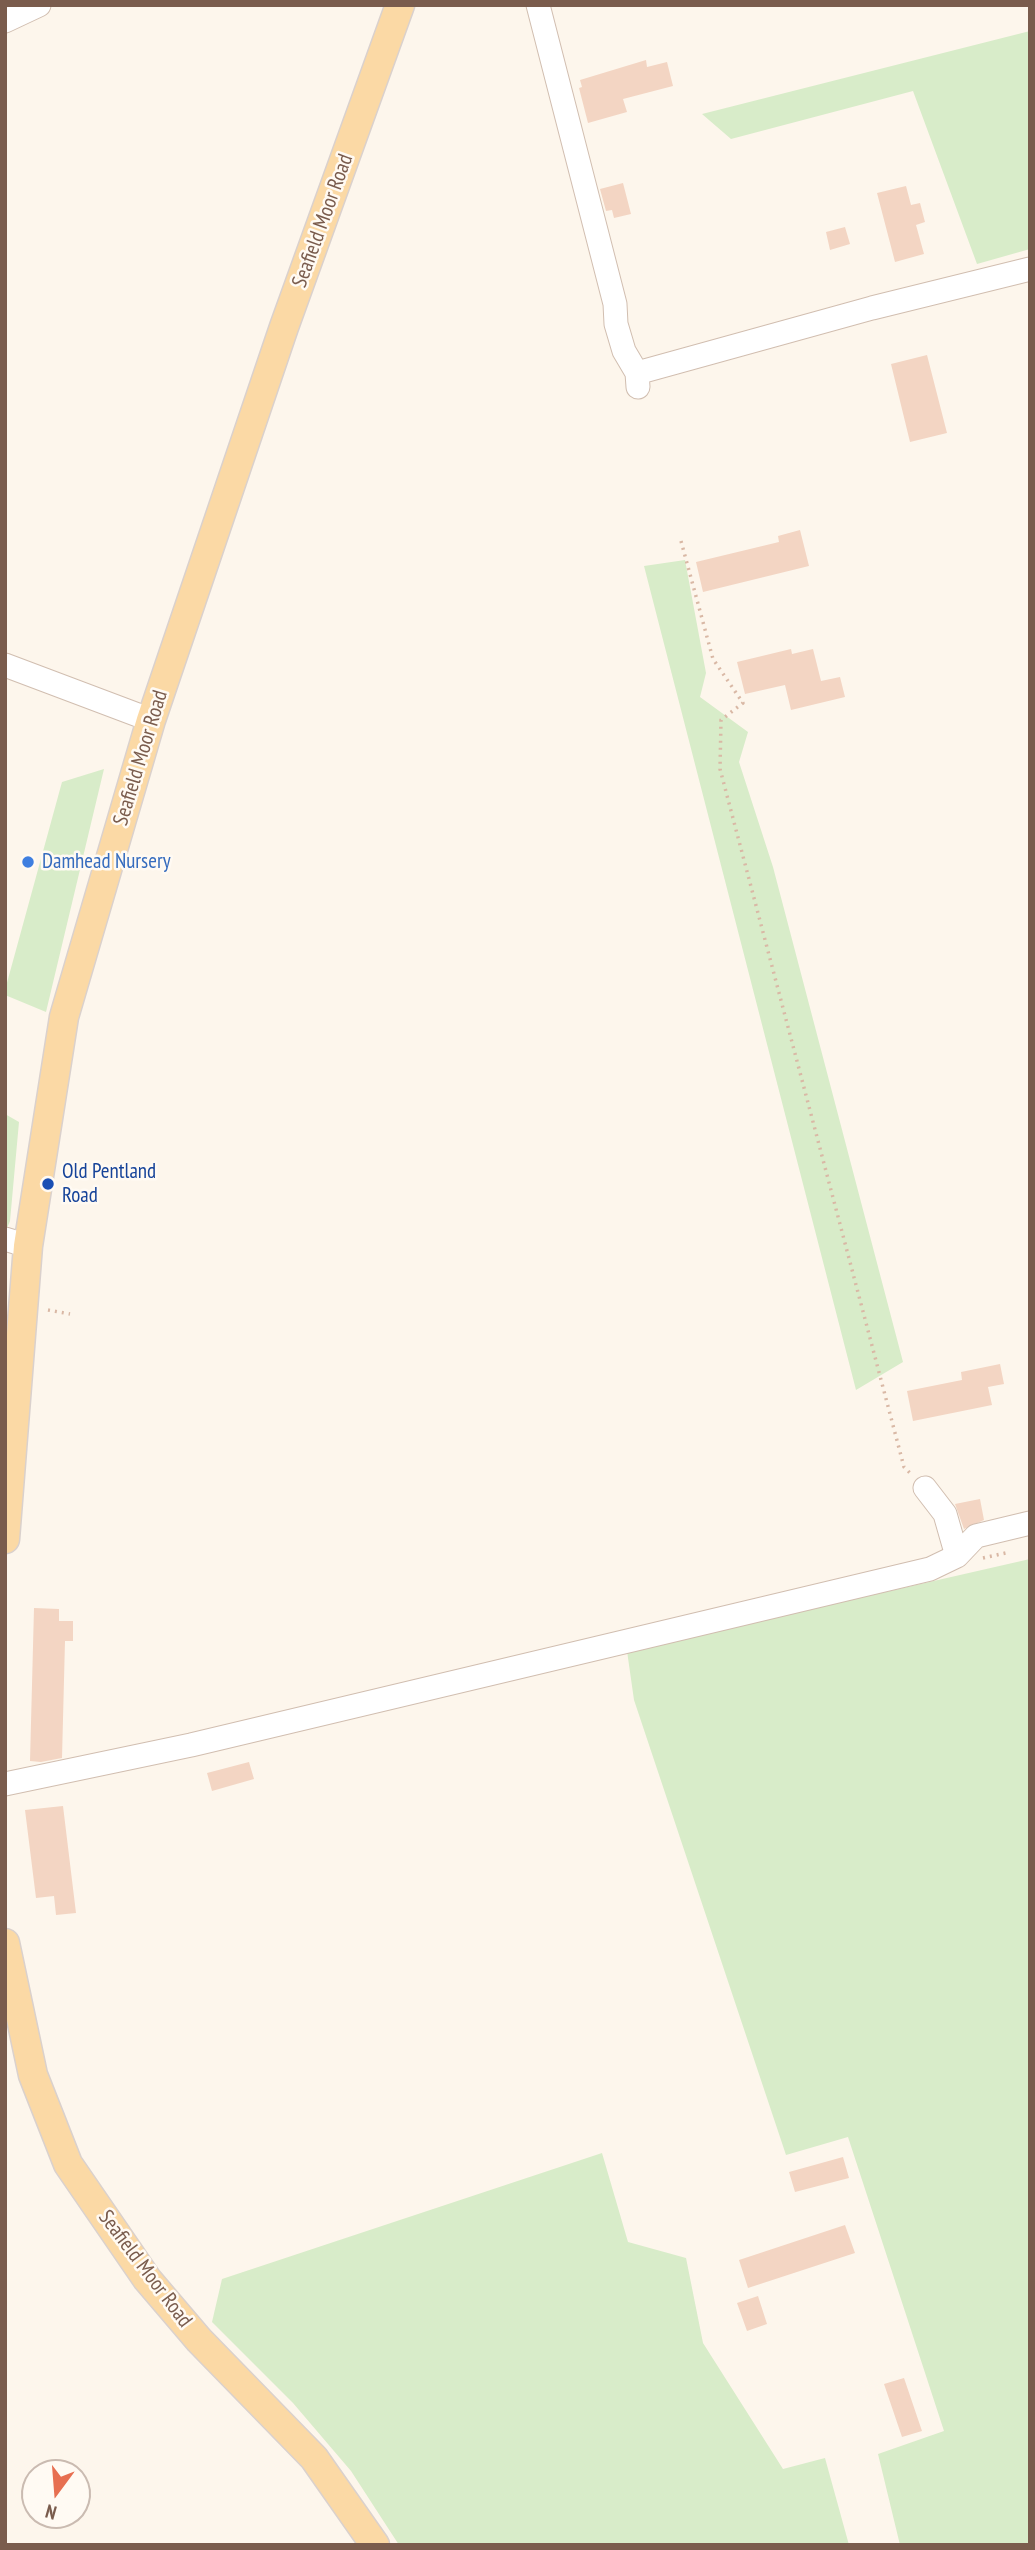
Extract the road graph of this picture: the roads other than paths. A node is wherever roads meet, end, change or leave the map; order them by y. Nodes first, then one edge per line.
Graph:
1 (39, 5) edge
2 (400, 5) edge
3 (538, 5) edge
4 (5, 21) edge
5 (1030, 269) edge
6 (5, 666) edge
7 (151, 720) junction
8 (16, 1243) edge
9 (13, 1310) edge
10 (925, 1488) road end
11 (1030, 1523) edge
12 (5, 1539) edge
13 (957, 1556) junction
14 (5, 1784) edge
15 (5, 1943) edge
16 (375, 2545) edge

1 - 4 lane
2 - 7 main road, Seafield Moor Road
3 - 5 lane
6 - 7 lane
7 - 8 main road, Seafield Moor Road
8 - 9 main road, Seafield Moor Road
9 - 12 main road, Seafield Moor Road
10 - 13 lane
11 - 13 lane
13 - 14 lane
15 - 16 main road, Seafield Moor Road

